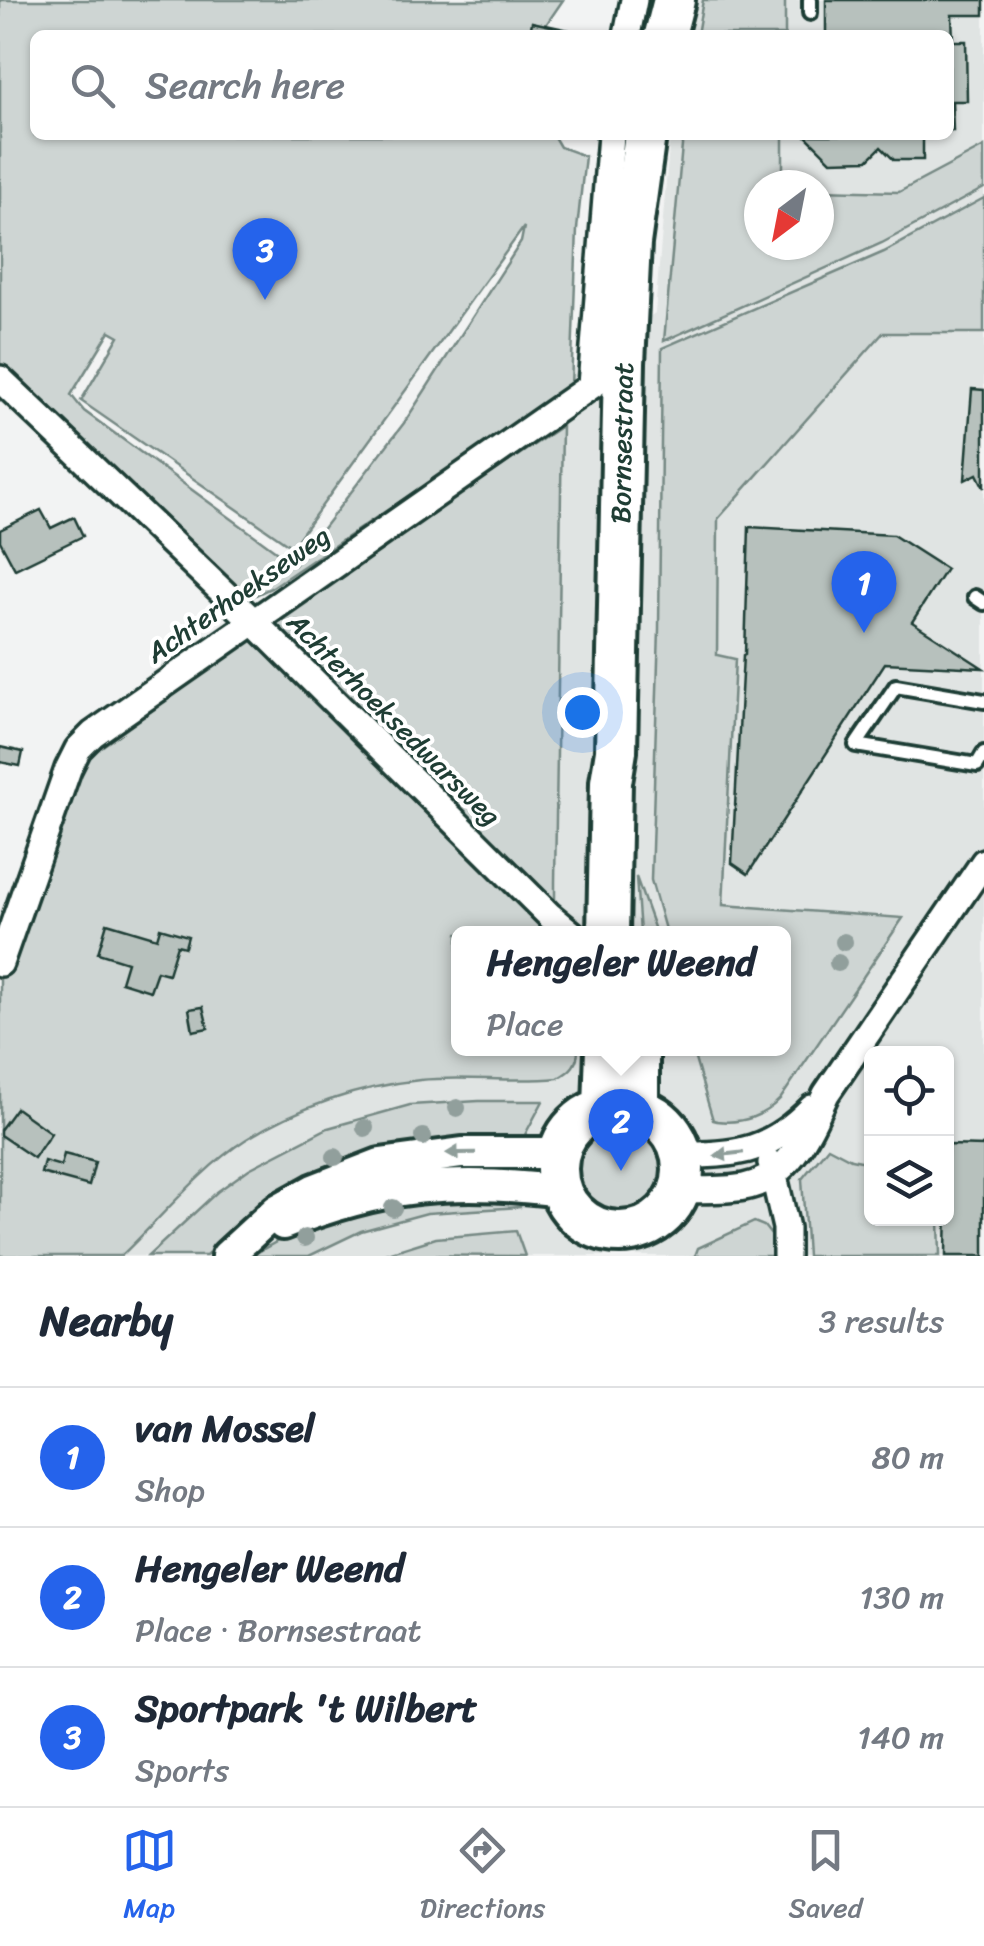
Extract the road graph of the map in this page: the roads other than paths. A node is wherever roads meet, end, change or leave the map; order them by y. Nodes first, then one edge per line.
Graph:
1 (634, 0) edge
2 (674, 0) edge
3 (628, 30) edge
4 (666, 30) edge
5 (611, 140) edge
6 (644, 140) edge
7 (624, 363) junction
8 (0, 379) edge
9 (591, 385) junction
10 (252, 620) junction
11 (984, 701) edge
12 (616, 752) junction
13 (984, 753) edge
14 (984, 862) edge
15 (562, 926) edge
16 (608, 926) edge
17 (633, 926) edge
18 (0, 963) edge
19 (608, 1056) edge
20 (636, 1056) edge
21 (826, 1094) junction
22 (621, 1108) junction
23 (768, 1144) junction
24 (560, 1172) junction
25 (681, 1173) junction
26 (774, 1175) junction
27 (618, 1243) edge
28 (227, 1256) edge
29 (786, 1256) edge

1 - 3 street
2 - 4 main road
5 - 9 street, Bornsestraat
6 - 7 main road, Bornsestraat
7 - 9 street, Achterhoekseweg
7 - 12 main road, Bornsestraat
8 - 10 street, Achterhoeksedwarsweg
9 - 10 street, Achterhoekseweg
10 - 15 street, Achterhoeksedwarsweg
10 - 18 street, Achterhoekseweg
11 - 13 lane
12 - 16 main road, Bornsestraat
12 - 17 main road, Bornsestraat
14 - 21 street
19 - 22 main road
20 - 22 main road
21 - 23 street
21 - 26 street
22 - 24 main road
22 - 25 main road
23 -> 25 street
23 - 26 street
24 - 27 main road
24 - 28 street
25 - 26 street
25 - 27 main road
26 - 29 street

